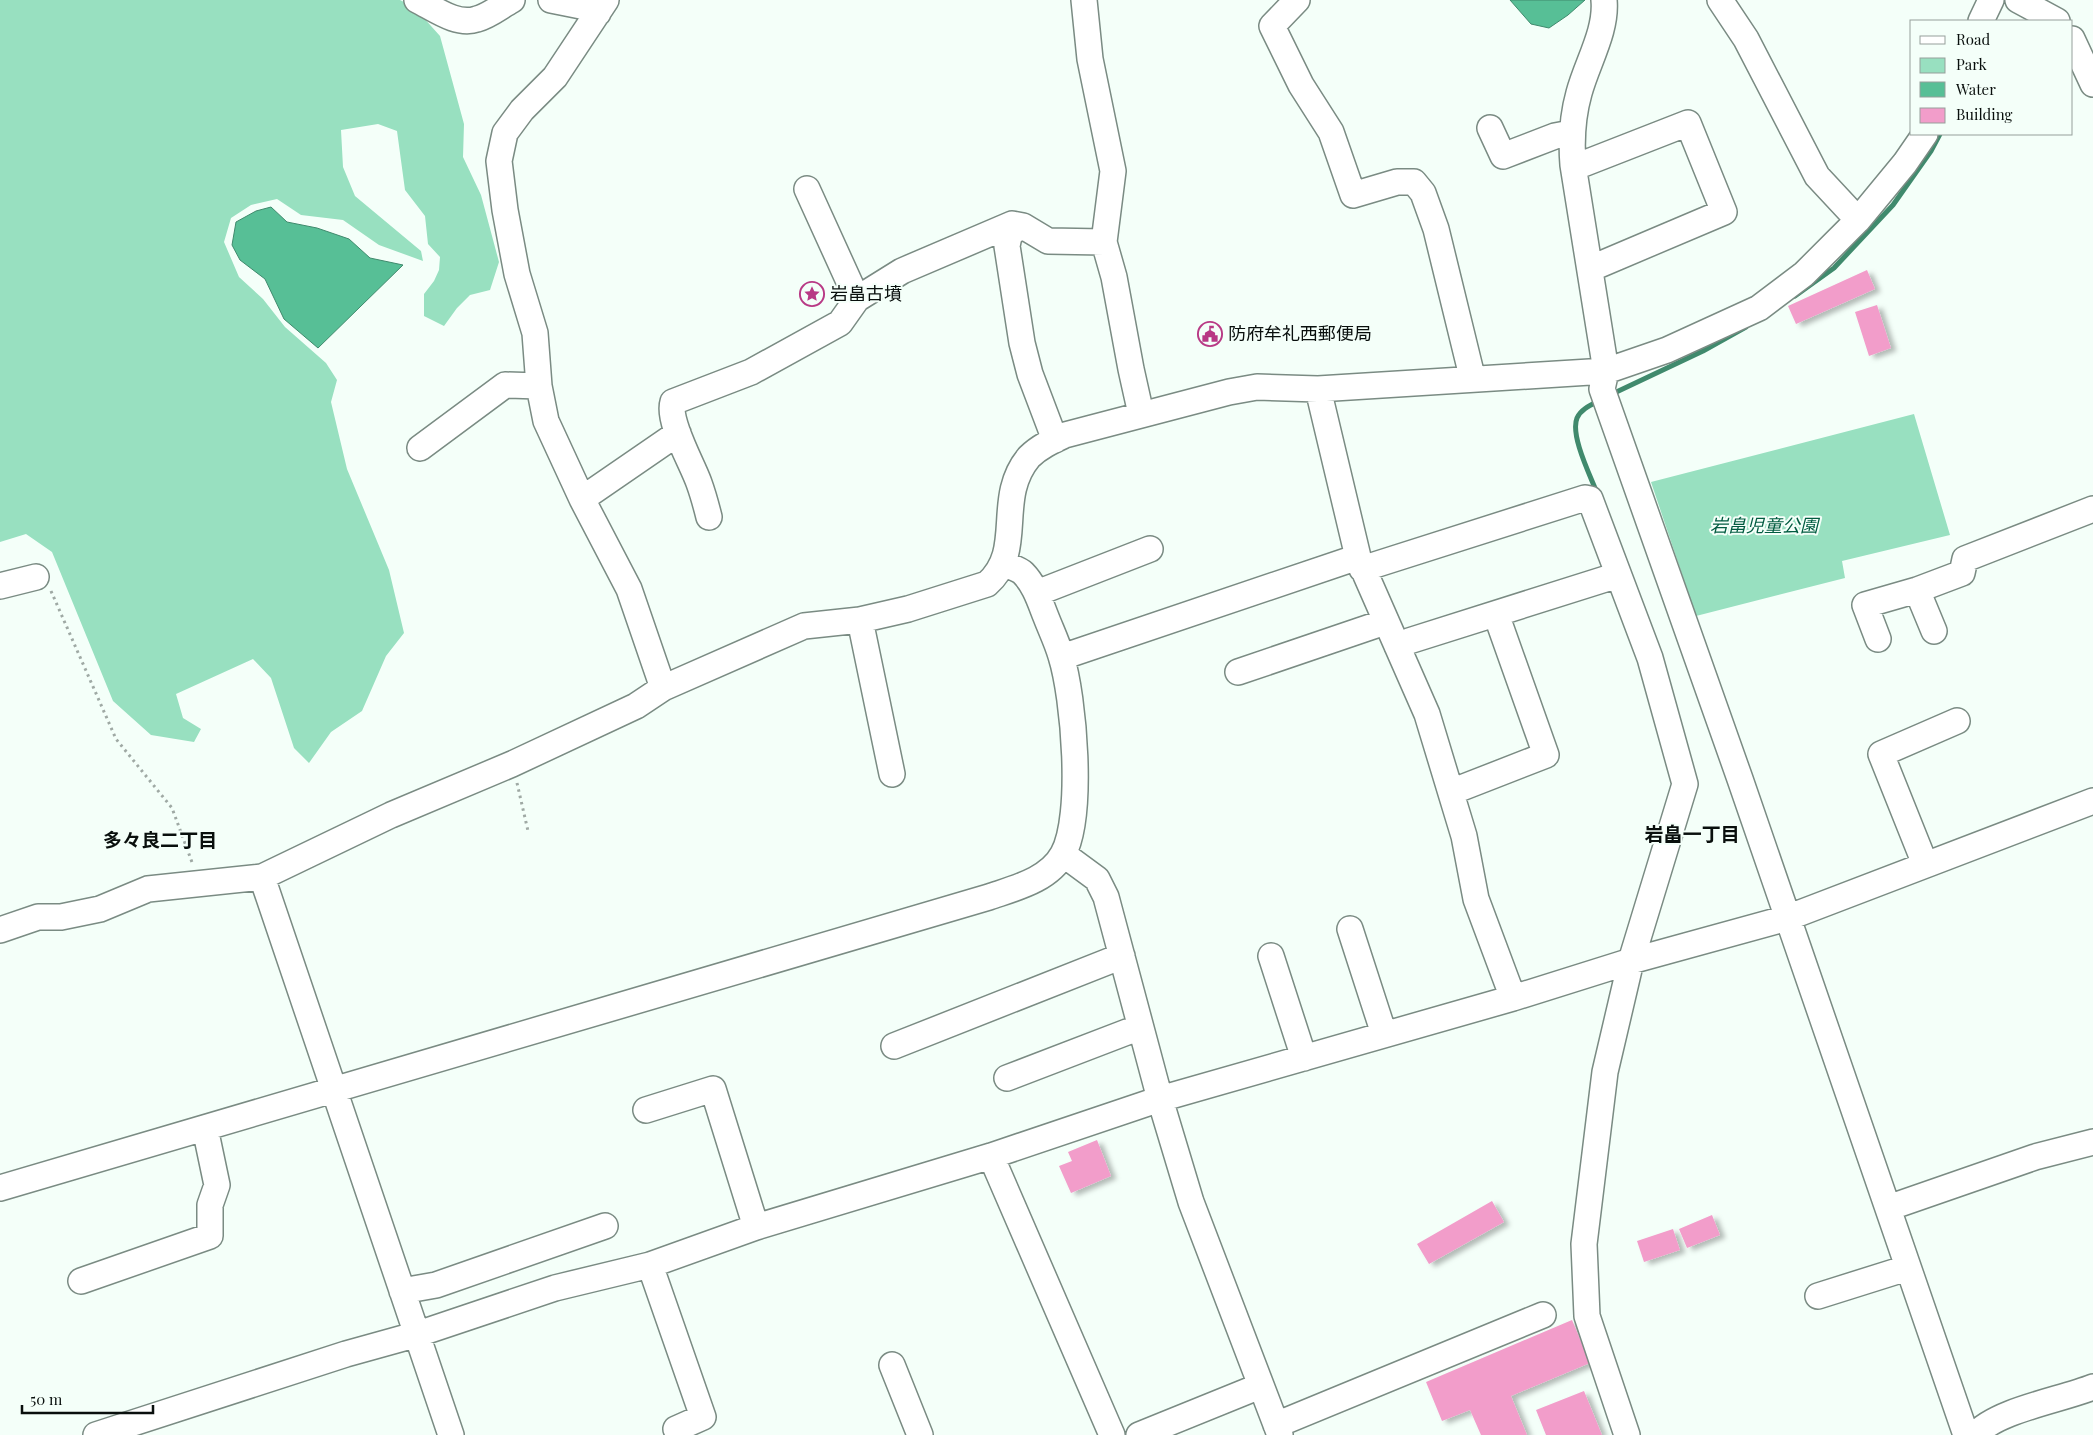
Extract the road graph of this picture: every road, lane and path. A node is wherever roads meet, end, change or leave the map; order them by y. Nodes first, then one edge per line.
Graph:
1 (417, 0) edge
2 (512, 0) edge
3 (551, 0) edge
4 (1084, 0) edge
5 (1297, 0) edge
6 (1604, 0) edge
7 (1720, 0) edge
8 (1991, 0) edge
9 (2018, 0) edge
10 (602, 7) edge
11 (470, 10) edge
12 (1982, 20) edge
13 (2054, 20) edge
14 (2073, 41) edge
15 (2093, 84) edge
16 (1490, 128) dead end
17 (1571, 133) junction
18 (1924, 135) edge
19 (1572, 165) junction
20 (807, 189) dead end
21 (1858, 220) junction
22 (1018, 226) junction
23 (1104, 242) junction
24 (1590, 267) junction
25 (857, 299) junction
26 (1606, 371) junction
27 (1469, 378) junction
28 (539, 386) junction
29 (1318, 389) junction
30 (1141, 414) junction
31 (678, 433) junction
32 (1055, 440) junction
33 (420, 448) dead end
34 (582, 500) junction
35 (2093, 509) edge
36 (709, 517) dead end
37 (1150, 549) dead end
38 (1360, 563) junction
39 (1003, 564) junction
40 (1618, 575) junction
41 (36, 577) joint
42 (0, 586) edge
43 (1917, 590) junction
44 (1037, 593) junction
45 (1496, 614) junction
46 (860, 620) junction
47 (1385, 622) junction
48 (1934, 631) dead end
49 (1878, 639) dead end
50 (1397, 646) junction
51 (1062, 657) junction
52 (1238, 672) dead end
53 (663, 688) junction
54 (1957, 721) dead end
55 (512, 764) junction
56 (892, 774) dead end
57 (1451, 792) junction
58 (2093, 801) edge
59 (528, 831) dead end
60 (1063, 854) junction
61 (1925, 864) junction
62 (262, 877) junction
63 (199, 882) junction
64 (1787, 918) junction
65 (0, 930) edge
66 (1350, 930) dead end
67 (1122, 956) junction
68 (1271, 956) dead end
69 (1631, 961) junction
70 (1513, 998) junction
71 (1141, 1029) junction
72 (1384, 1034) junction
73 (894, 1046) dead end
74 (1304, 1058) junction
75 (1007, 1078) dead end
76 (335, 1090) junction
77 (1160, 1099) junction
78 (646, 1110) dead end
79 (205, 1128) junction
80 (2093, 1142) edge
81 (991, 1156) junction
82 (0, 1188) edge
83 (1888, 1208) junction
84 (605, 1226) dead end
85 (756, 1227) junction
86 (650, 1265) junction
87 (1907, 1268) junction
88 (81, 1281) dead end
89 (402, 1291) junction
90 (1818, 1296) dead end
91 (1543, 1315) dead end
92 (418, 1334) junction
93 (892, 1365) dead end
94 (1260, 1386) junction
95 (2093, 1386) edge
96 (1278, 1430) edge
97 (96, 1435) edge
98 (452, 1435) edge
99 (679, 1435) edge
100 (920, 1435) edge
101 (1112, 1435) edge
102 (1139, 1435) edge
103 (1627, 1435) edge
104 (1966, 1435) edge
105 (1975, 1435) edge

1 - 11 street
2 - 11 street
3 - 10 street
4 - 23 street
5 - 27 street
6 - 17 street
7 - 21 street
8 - 12 street
9 - 13 street
10 - 28 street
14 - 15 street
16 - 17 street
17 - 19 street
18 - 21 street
19 - 24 street
19 - 24 street
20 - 25 street
21 - 26 street
22 - 23 street
22 - 25 street
22 - 32 street
23 - 30 street
24 - 26 street
25 - 31 street
26 - 27 street
26 - 64 street
27 - 29 street
28 - 33 street
28 - 34 street
29 - 30 street
29 - 38 street
30 - 32 street
31 - 34 street
31 - 36 street
32 - 39 street
34 - 53 street
35 - 43 street
37 - 44 street
38 - 40 street
38 - 47 street
38 - 51 street
39 - 44 street
39 - 46 street
40 - 45 street
40 - 69 street
41 - 42 street
41 - 63 path
43 - 48 street
43 - 49 street
44 - 51 street
45 - 50 street
45 - 57 street
46 - 53 street
46 - 56 street
47 - 50 street
47 - 52 street
50 - 57 street
51 - 60 street
53 - 55 street
54 - 61 street
55 - 59 path
55 - 62 street
57 - 70 street
58 - 61 street
60 - 67 street
60 - 76 street
61 - 64 street
62 - 63 street
62 - 76 street
63 - 65 street
64 - 69 street
64 - 83 street
66 - 72 street
67 - 71 street
67 - 73 street
68 - 74 street
69 - 70 street
69 - 103 street
70 - 72 street
71 - 75 street
71 - 77 street
72 - 74 street
74 - 77 street
76 - 79 street
76 - 89 street
77 - 81 street
77 - 94 street
78 - 85 street
79 - 82 street
79 - 88 street
80 - 83 street
81 - 85 street
81 - 101 street
83 - 87 street
84 - 89 street
85 - 86 street
86 - 92 street
86 - 99 street
87 - 90 street
87 - 104 street
89 - 92 street
91 - 96 street
92 - 97 street
92 - 98 street
93 - 100 street
94 - 96 street
94 - 102 street
95 - 105 street

